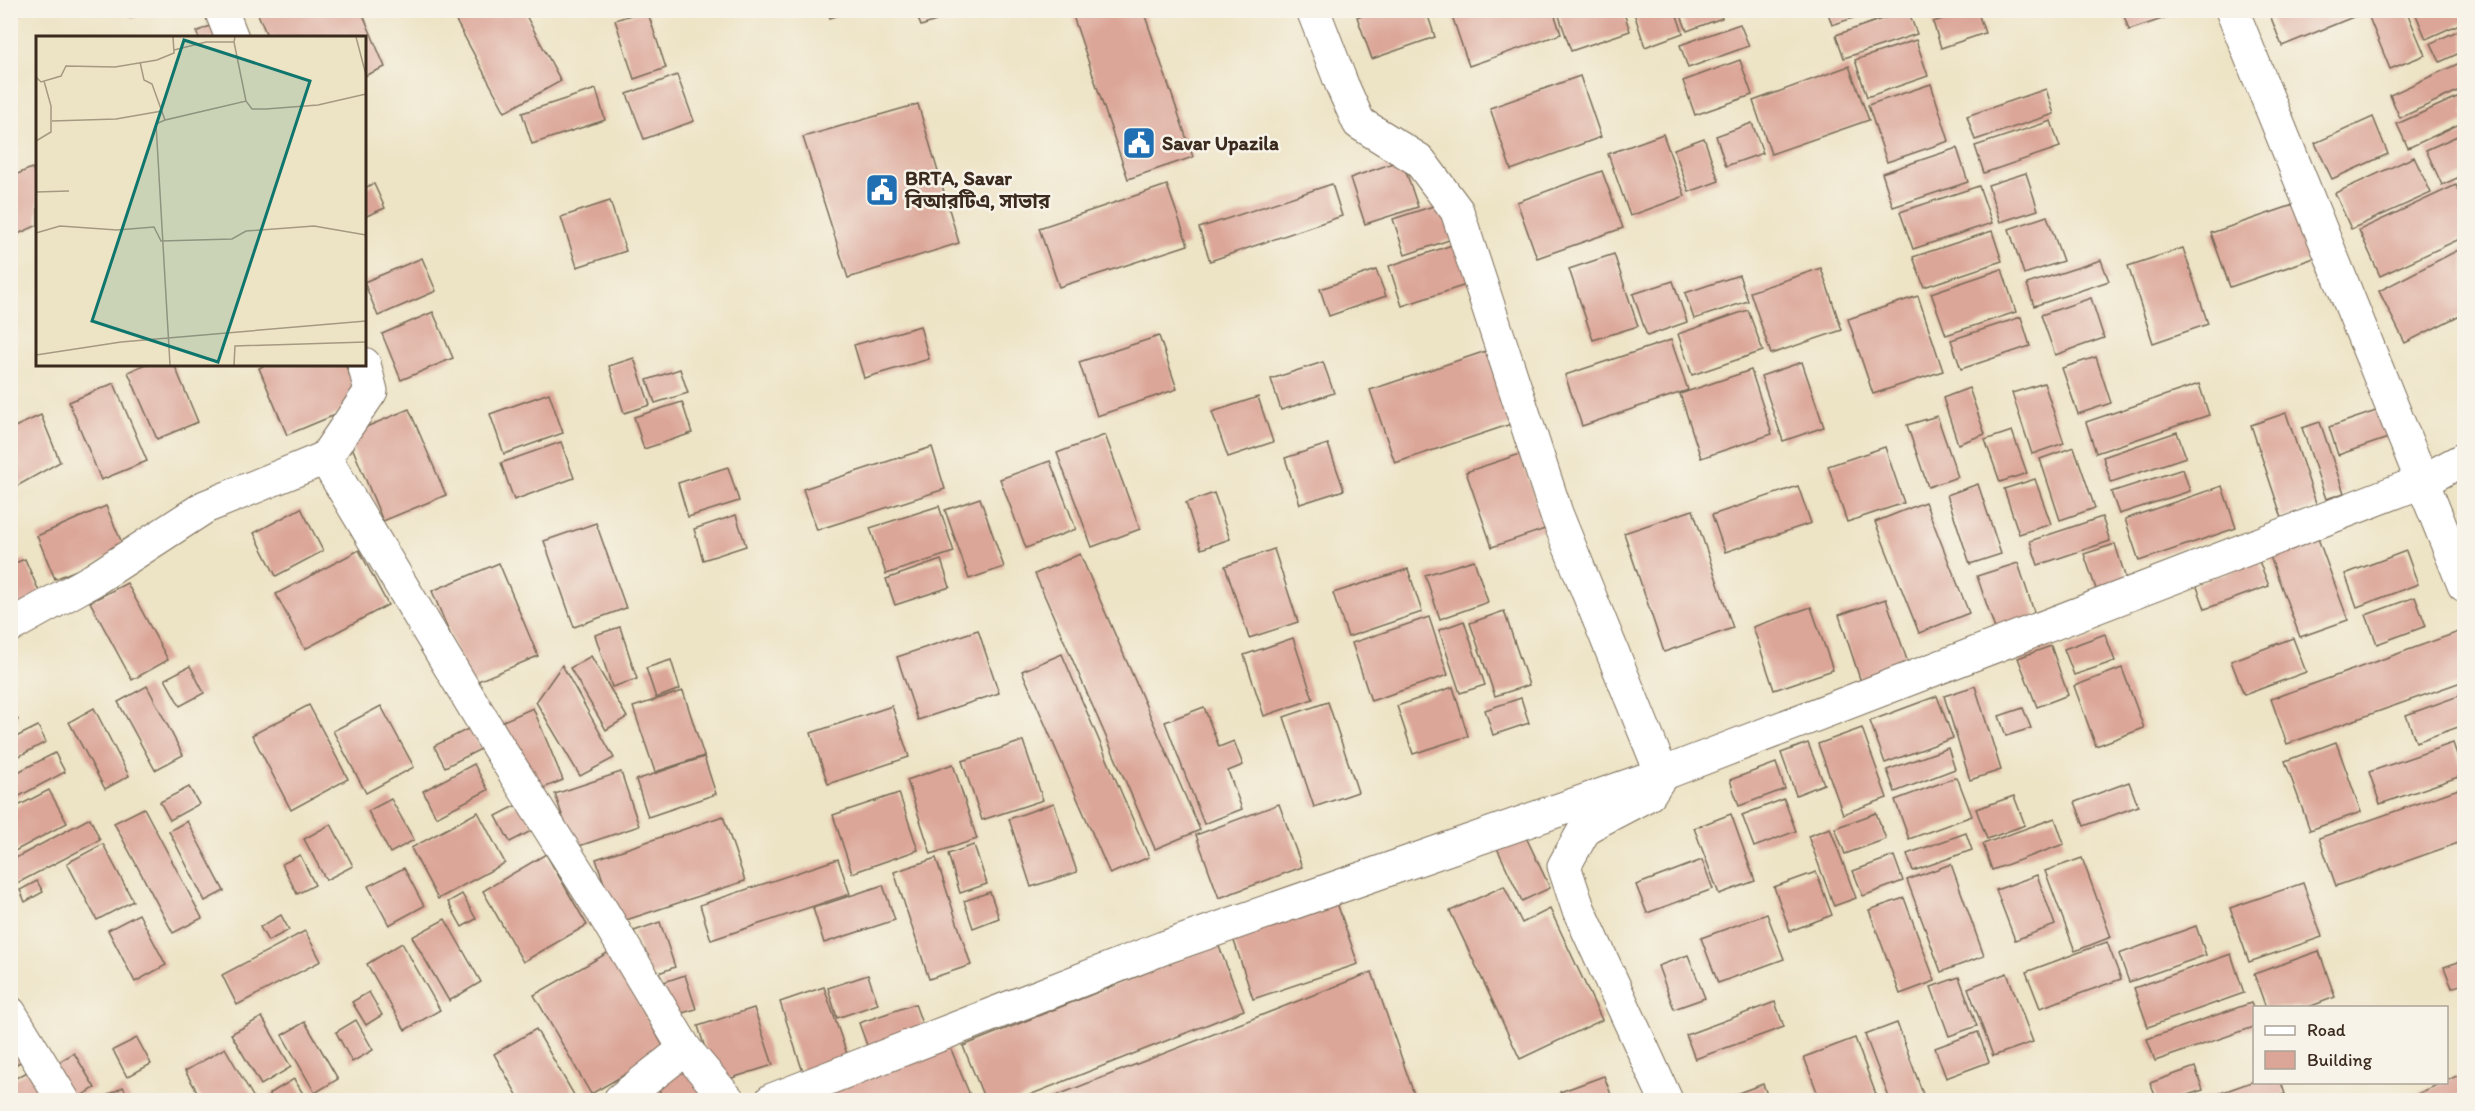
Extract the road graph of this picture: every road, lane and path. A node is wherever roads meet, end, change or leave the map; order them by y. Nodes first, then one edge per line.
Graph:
1 (221, 10) edge
2 (1313, 10) edge
3 (2232, 10) edge
4 (231, 36) edge
5 (365, 366) edge
6 (325, 458) junction
7 (2464, 459) edge
8 (2421, 482) junction
9 (2464, 585) edge
10 (10, 626) edge
11 (1662, 774) junction
12 (10, 1013) edge
13 (685, 1049) junction
14 (63, 1101) edge
15 (620, 1101) edge
16 (728, 1101) edge
17 (772, 1101) edge
18 (1666, 1101) edge

1 - 4 street
2 - 11 street
3 - 8 street
5 - 6 street
6 - 10 street
6 - 13 street
7 - 8 street
8 - 9 street
8 - 11 street
11 - 17 street
11 - 18 street
12 - 14 street
13 - 15 street
13 - 16 street

